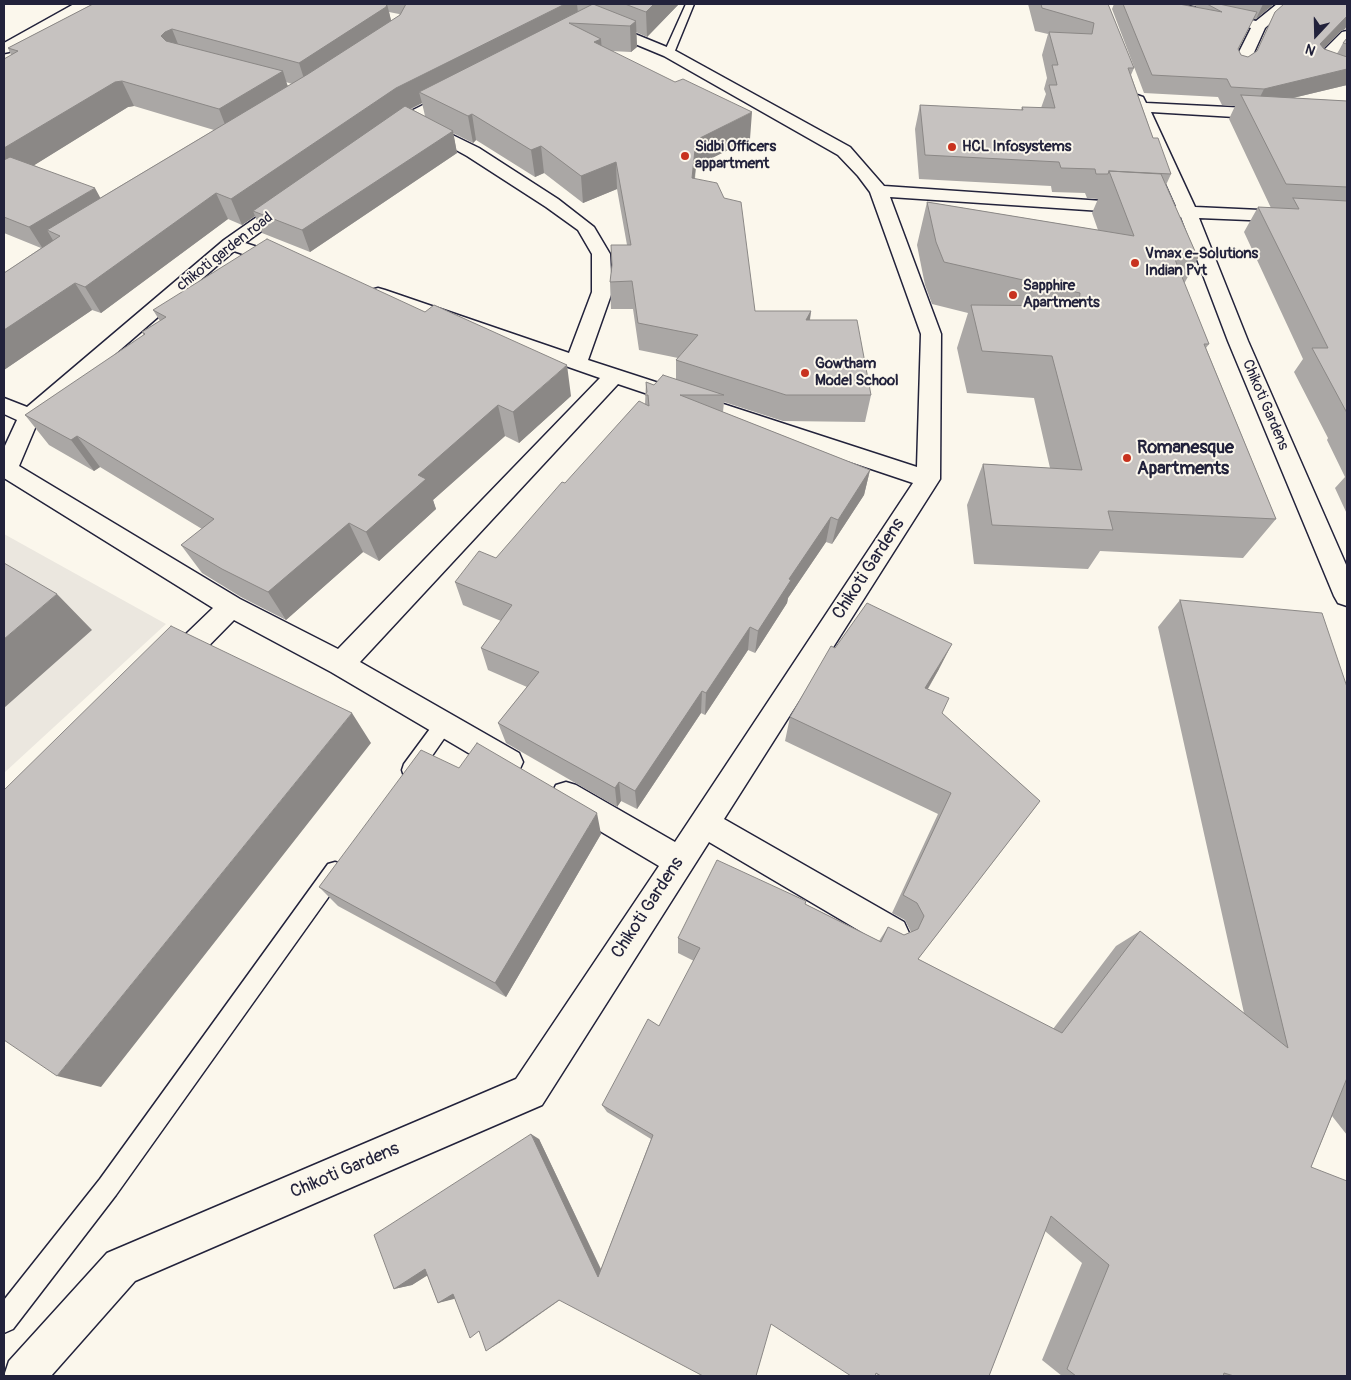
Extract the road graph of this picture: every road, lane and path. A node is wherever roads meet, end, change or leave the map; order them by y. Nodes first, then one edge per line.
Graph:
1 (84, 4) edge
2 (552, 4) edge
3 (690, 4) edge
4 (1162, 4) edge
5 (1285, 4) edge
6 (594, 22) junction
7 (1259, 26) junction
8 (576, 32) edge
9 (1347, 35) edge
10 (4, 49) edge
11 (669, 53) junction
12 (1239, 68) edge
13 (1347, 72) edge
14 (471, 86) edge
15 (1133, 90) edge
16 (1140, 107) junction
17 (1281, 115) edge
18 (409, 118) junction
19 (369, 146) edge
20 (879, 191) junction
21 (304, 192) edge
22 (1188, 212) junction
23 (1347, 219) edge
24 (231, 244) junction
25 (300, 267) edge
26 (355, 286) edge
27 (576, 363) junction
28 (614, 375) junction
29 (4, 405) edge
30 (29, 417) junction
31 (5, 470) edge
32 (928, 479) junction
33 (1347, 596) edge
34 (231, 606) junction
35 (341, 664) junction
36 (155, 682) edge
37 (444, 724) junction
38 (399, 785) edge
39 (703, 822) junction
40 (347, 856) edge
41 (679, 861) junction
42 (893, 933) edge
43 (4, 1320) edge
44 (24, 1376) edge

1 - 10 street
2 - 6 street
3 - 11 lane
4 - 7 street
5 - 7 street
6 - 8 street
6 - 11 street
7 - 12 street
9 - 13 street
11 - 20 street
14 - 18 street
15 - 16 street, Chikoti Gardens
16 - 17 street
16 - 22 street, Chikoti Gardens
18 - 19 street
18 - 27 street
20 - 22 street
20 - 32 street
21 - 24 street, chikoti garden road
22 - 23 street
22 - 33 street, Chikoti Gardens
24 - 25 street
24 - 30 street, chikoti garden road
26 - 27 street
27 - 28 street
28 - 32 street
28 - 35 street
29 - 30 street
30 - 31 street
31 - 34 street
32 - 39 street, Chikoti Gardens
34 - 35 street
34 - 36 street
35 - 37 street
37 - 38 lane
37 - 41 street
39 - 41 street, Chikoti Gardens
39 - 42 street
40 - 43 lane
41 - 44 street, Chikoti Gardens

